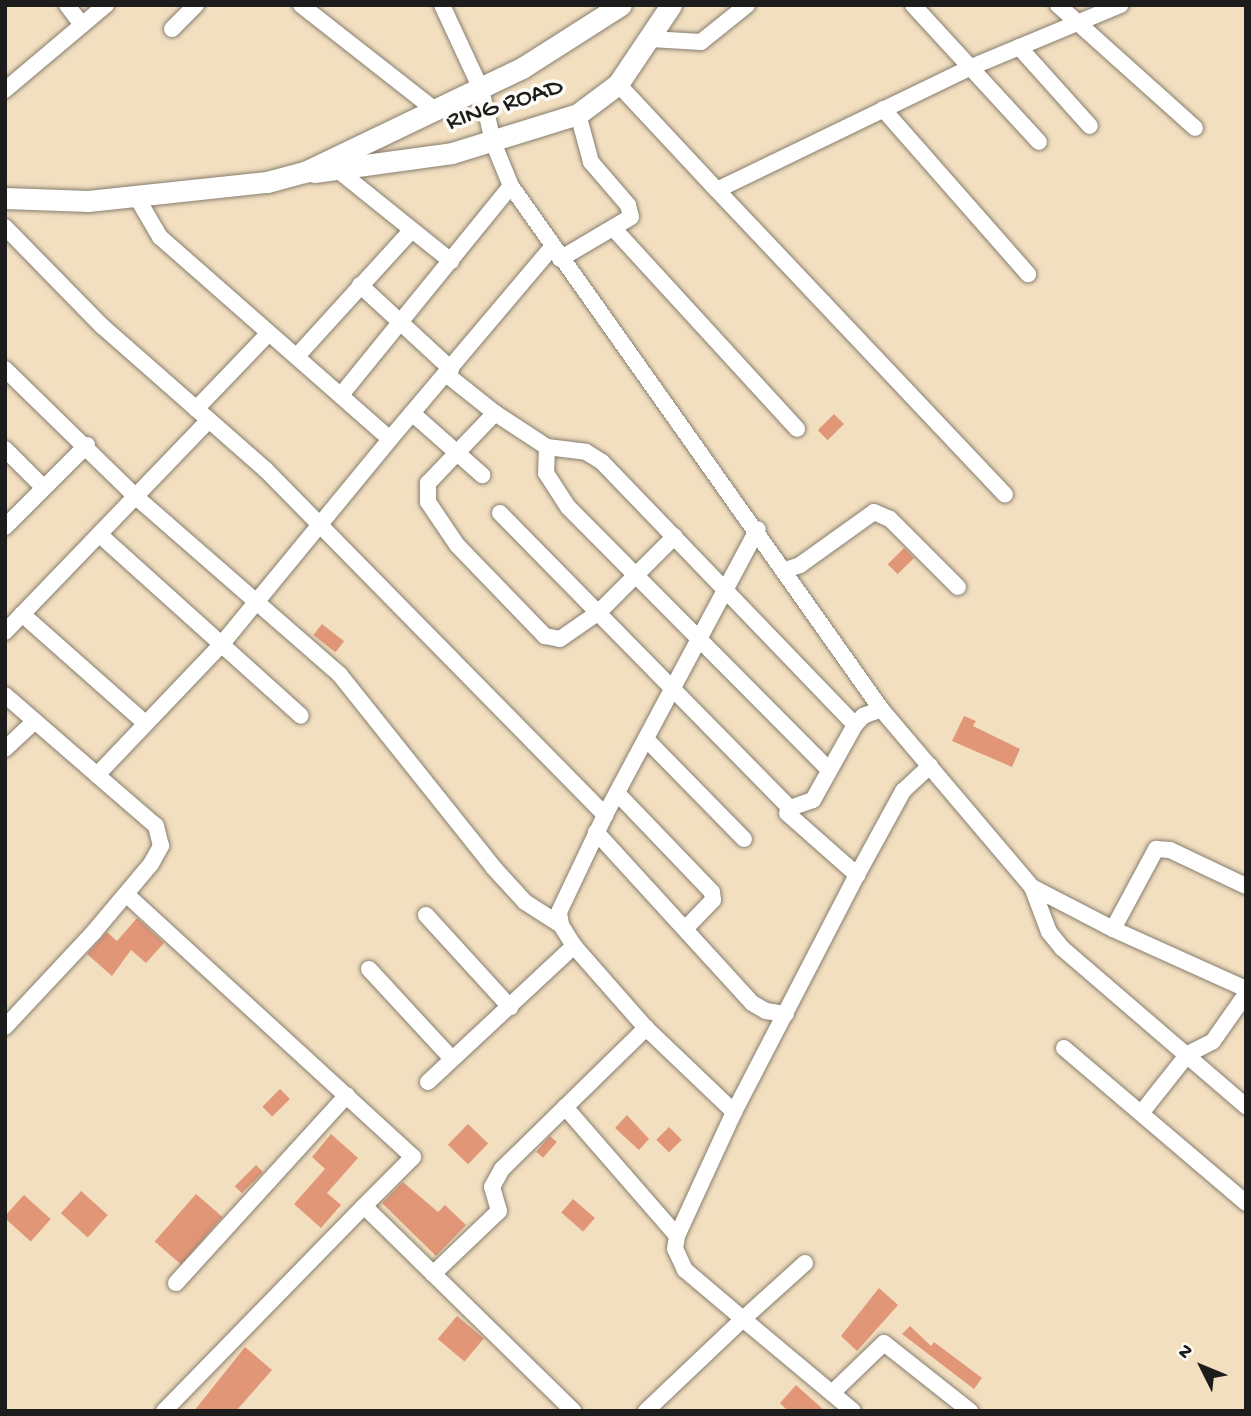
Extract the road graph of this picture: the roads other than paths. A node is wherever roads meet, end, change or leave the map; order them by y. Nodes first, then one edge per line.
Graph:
1 (67, 5) edge
2 (106, 5) edge
3 (197, 5) edge
4 (301, 5) edge
5 (442, 5) edge
6 (621, 5) edge
7 (671, 5) edge
8 (747, 5) edge
9 (913, 5) edge
10 (1058, 5) edge
11 (1120, 5) edge
12 (1078, 24) junction
13 (82, 25) junction
14 (172, 29) dead end
15 (650, 39) junction
16 (1019, 47) junction
17 (969, 68) junction
18 (618, 84) junction
19 (481, 89) junction
20 (5, 90) edge
21 (883, 108) junction
22 (436, 111) junction
23 (578, 114) junction
24 (1090, 126) dead end
25 (1195, 128) dead end
26 (493, 142) junction
27 (1039, 142) dead end
28 (339, 171) junction
29 (305, 172) junction
30 (511, 186) junction
31 (717, 190) junction
32 (7, 194) edge
33 (136, 196) junction
34 (5, 227) edge
35 (614, 229) junction
36 (411, 231) junction
37 (556, 253) junction
38 (451, 261) junction
39 (1028, 274) dead end
40 (360, 285) junction
41 (398, 323) junction
42 (268, 334) junction
43 (298, 355) junction
44 (5, 369) edge
45 (449, 372) junction
46 (341, 395) junction
47 (412, 413) junction
48 (495, 413) junction
49 (203, 415) junction
50 (797, 429) dead end
51 (390, 439) junction
52 (86, 445) junction
53 (547, 447) junction
54 (5, 449) edge
55 (457, 453) junction
56 (482, 475) dead end
57 (43, 486) junction
58 (1005, 495) dead end
59 (135, 496) junction
60 (499, 513) dead end
61 (319, 523) junction
62 (5, 527) edge
63 (758, 529) junction
64 (100, 536) junction
65 (675, 536) junction
66 (785, 570) junction
67 (634, 575) junction
68 (958, 587) dead end
69 (726, 589) junction
70 (257, 601) junction
71 (599, 612) junction
72 (22, 614) junction
73 (5, 632) edge
74 (699, 639) junction
75 (220, 645) junction
76 (670, 691) junction
77 (5, 695) edge
78 (881, 709) junction
79 (302, 716) dead end
80 (34, 722) junction
81 (145, 723) junction
82 (855, 725) junction
83 (646, 739) junction
84 (5, 749) edge
85 (930, 766) junction
86 (827, 768) junction
87 (97, 775) junction
88 (617, 793) junction
89 (787, 813) dead end
90 (605, 815) junction
91 (596, 832) junction
92 (744, 839) dead end
93 (857, 875) junction
94 (1246, 886) edge
95 (1032, 887) junction
96 (126, 894) junction
97 (426, 915) dead end
98 (561, 925) junction
99 (685, 929) junction
100 (1113, 929) junction
101 (574, 946) junction
102 (369, 968) dead end
103 (1246, 992) edge
104 (510, 1007) junction
105 (786, 1014) junction
106 (5, 1027) edge
107 (646, 1028) junction
108 (1064, 1048) dead end
109 (1188, 1054) junction
110 (452, 1059) junction
111 (428, 1082) dead end
112 (347, 1095) junction
113 (1246, 1105) edge
114 (565, 1107) junction
115 (734, 1112) junction
116 (1142, 1112) junction
117 (1246, 1203) edge
118 (364, 1206) junction
119 (677, 1236) junction
120 (805, 1263) dead end
121 (433, 1274) junction
122 (176, 1283) dead end
123 (743, 1319) junction
124 (832, 1393) junction
125 (164, 1411) edge
126 (573, 1411) edge
127 (646, 1411) edge
128 (853, 1411) edge
129 (970, 1411) edge

1 - 13 street
2 - 13 street
3 - 14 street
4 - 22 street
5 - 19 street
6 - 19 main road, RING ROAD
7 - 15 main road, RING ROAD
8 - 15 street
9 - 17 street
10 - 12 street
11 - 12 street
12 - 16 street
12 - 25 street
13 - 20 street
15 - 18 main road, RING ROAD
16 - 17 street
16 - 24 street
17 - 21 street
17 - 27 street
18 - 23 main road, RING ROAD
18 - 31 street
19 - 22 main road, RING ROAD
19 - 26 street
21 - 31 street
21 - 39 street
22 - 29 main road, RING ROAD
23 - 26 main road, RING ROAD
23 - 35 street
26 - 28 main road, RING ROAD
26 - 30 street
28 - 29 main road, RING ROAD
28 - 36 street
29 - 33 main road, RING ROAD
30 - 37 street
30 - 38 street
31 - 58 street
32 - 33 main road, RING ROAD
33 - 42 street
34 - 49 street
35 - 37 street
35 - 50 street
36 - 38 street
36 - 40 street
37 - 45 street
37 - 63 street
38 - 41 street
40 - 41 street
40 - 43 street
41 - 45 street
41 - 46 street
42 - 43 street
42 - 49 street
43 - 46 street
44 - 52 street
45 - 47 street
45 - 48 street
46 - 51 street
47 - 51 street
47 - 55 street
48 - 53 street
48 - 55 street
49 - 59 street
49 - 61 street
51 - 61 street
52 - 57 street
52 - 59 street
53 - 65 street
53 - 67 street
54 - 57 street
55 - 56 street
55 - 71 street
57 - 62 street
59 - 64 street
59 - 70 street
60 - 71 street
61 - 70 street
61 - 90 street
63 - 66 street
63 - 69 street
64 - 72 street
64 - 75 street
65 - 67 street
65 - 69 street
66 - 68 street
66 - 78 street
67 - 71 street
67 - 74 street
69 - 74 street
69 - 82 street
70 - 75 street
70 - 98 street
71 - 76 street
72 - 73 street
72 - 81 street
74 - 76 street
74 - 86 street
75 - 79 street
75 - 81 street
76 - 83 street
76 - 86 street
77 - 80 street
78 - 82 street
78 - 85 street
80 - 84 street
80 - 87 street
81 - 87 street
82 - 86 street
83 - 88 street
83 - 92 street
85 - 93 street
85 - 95 street
87 - 96 street
88 - 90 street
88 - 99 street
89 - 93 street
90 - 91 street
91 - 98 street
91 - 99 street
93 - 105 street
94 - 100 street
95 - 100 street
95 - 109 street
96 - 106 street
96 - 112 street
97 - 104 street
98 - 101 street
99 - 105 street
100 - 103 street
101 - 104 street
101 - 107 street
102 - 110 street
103 - 109 street
104 - 110 street
105 - 115 street
107 - 114 street
107 - 115 street
108 - 116 street
109 - 113 street
109 - 116 street
110 - 111 street
112 - 118 street
112 - 122 street
114 - 119 street
114 - 121 street
115 - 119 street
116 - 117 street
118 - 121 street
118 - 125 street
119 - 123 street
120 - 123 street
121 - 126 street
123 - 124 street
123 - 127 street
124 - 128 street
124 - 129 street

